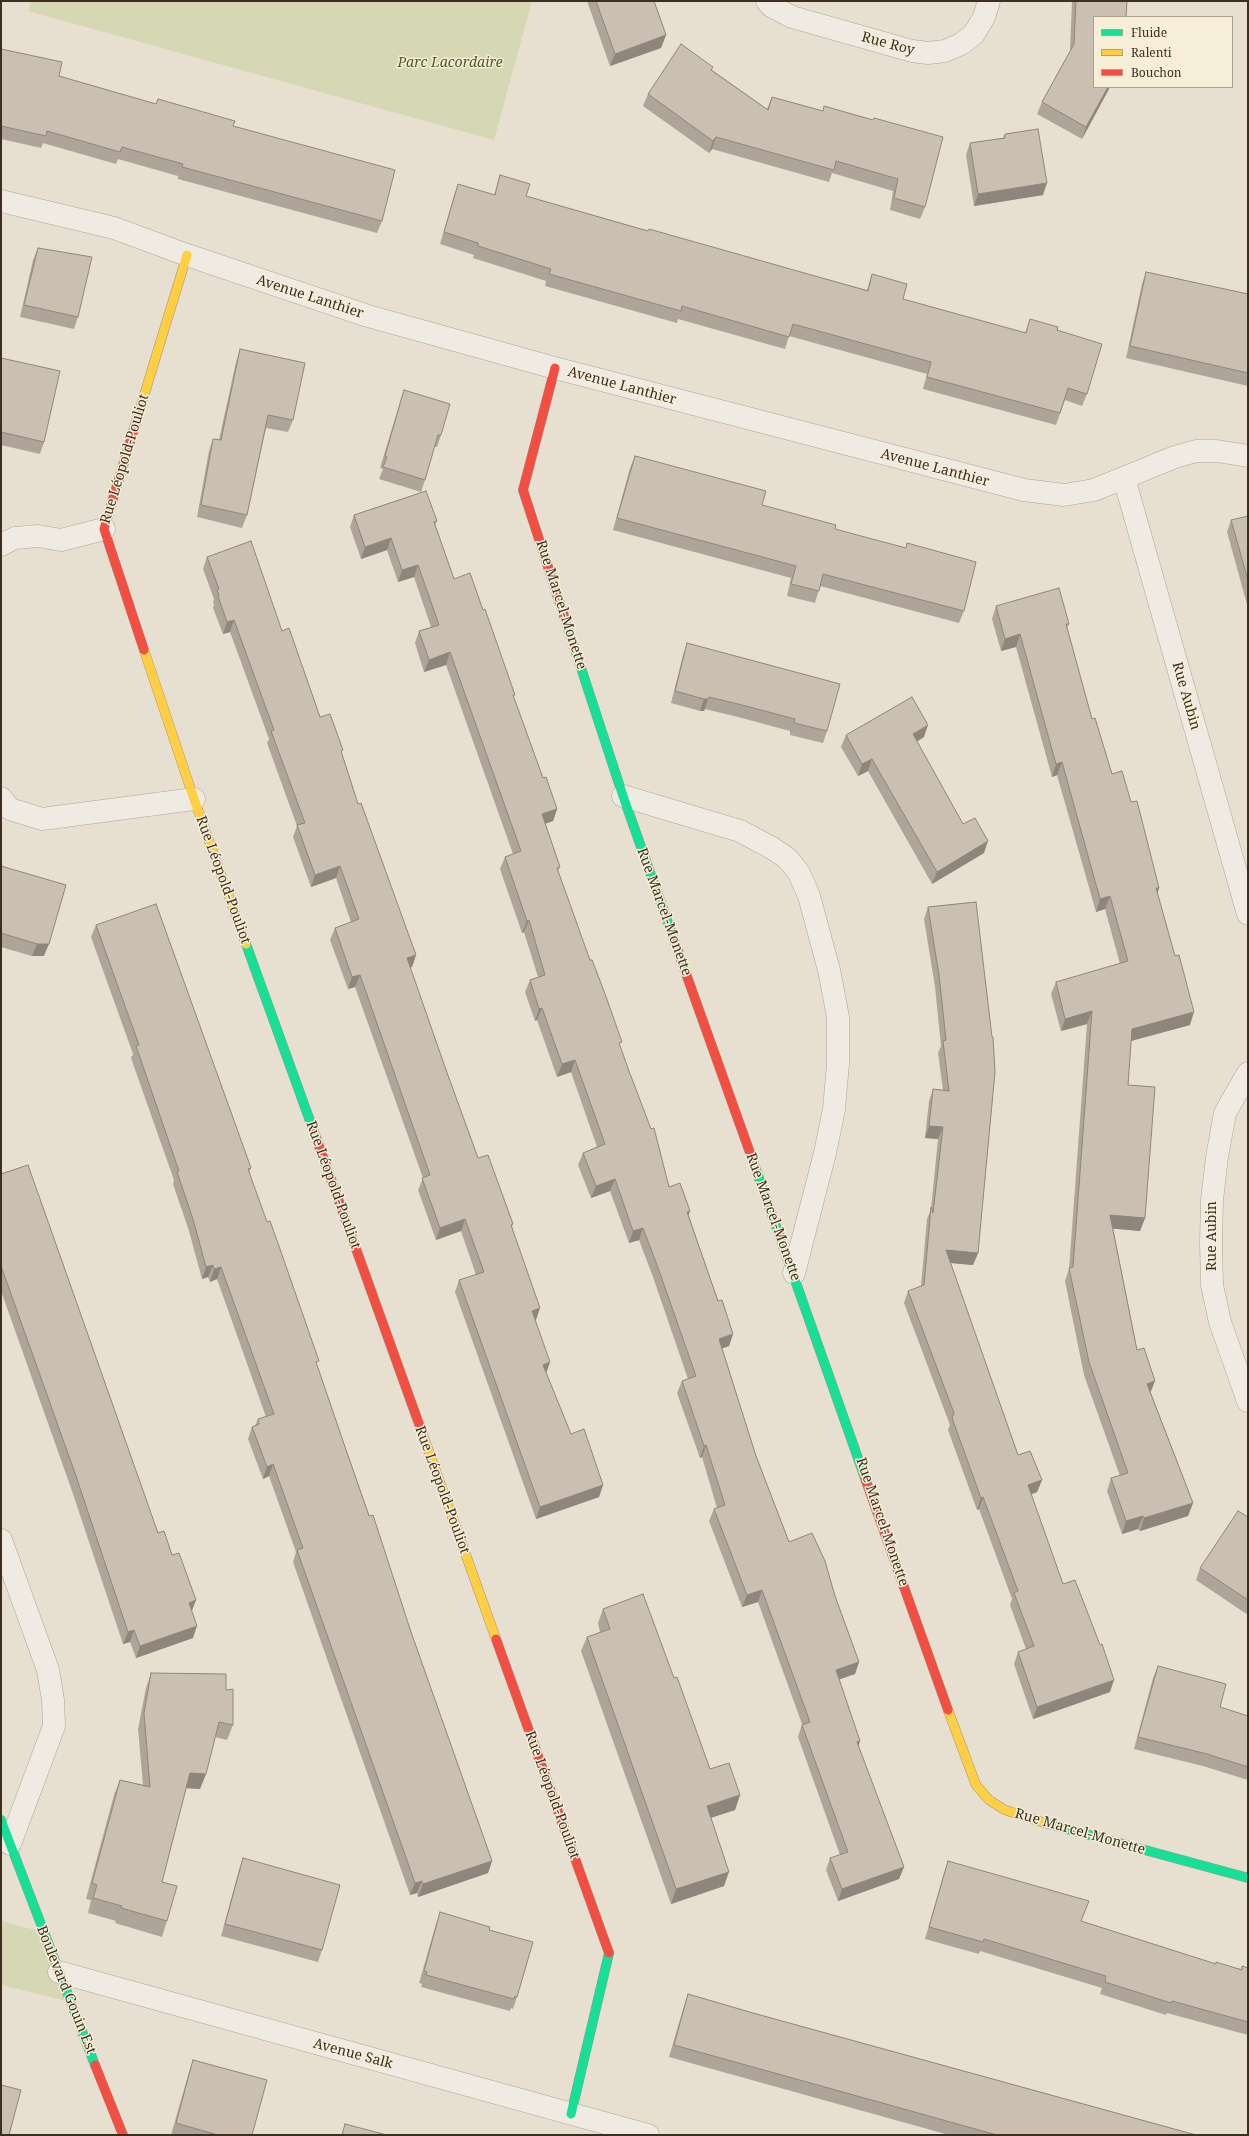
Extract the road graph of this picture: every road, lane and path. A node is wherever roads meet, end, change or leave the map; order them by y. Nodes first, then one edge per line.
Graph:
1 (767, 1) edge
2 (989, 1) edge
3 (1, 201) edge
4 (187, 256) junction
5 (555, 368) junction
6 (1248, 456) edge
7 (1124, 478) junction
8 (104, 529) junction
9 (1, 546) edge
10 (623, 796) junction
11 (1, 798) edge
12 (194, 798) junction
13 (1248, 914) edge
14 (1248, 1073) edge
15 (794, 1274) junction
16 (1248, 1401) edge
17 (1, 1540) edge
18 (1, 1820) edge
19 (10, 1844) junction
20 (1248, 1878) edge
21 (59, 1972) junction
22 (571, 2114) junction
23 (124, 2135) edge
24 (648, 2135) edge

1 - 2 street, Rue Roy
3 - 4 street, Avenue Lanthier
4 - 5 street, Avenue Lanthier
4 - 8 street, Rue Léopold-Pouliot
5 - 7 street, Avenue Lanthier
5 - 10 street, Rue Marcel-Monette
6 - 7 street, Avenue Lanthier
7 - 13 street, Rue Aubin
8 - 9 street
8 - 12 street, Rue Léopold-Pouliot
10 - 15 street, Rue Marcel-Monette
10 - 15 street
11 - 12 street
12 - 22 street, Rue Léopold-Pouliot
14 - 16 street, Rue Aubin
15 - 20 street, Rue Marcel-Monette
17 - 19 street
18 - 19 street, Boulevard Gouin Est
19 - 21 street, Boulevard Gouin Est
21 - 22 street, Avenue Salk
21 - 23 street, Boulevard Gouin Est
22 - 24 street, Avenue Salk

